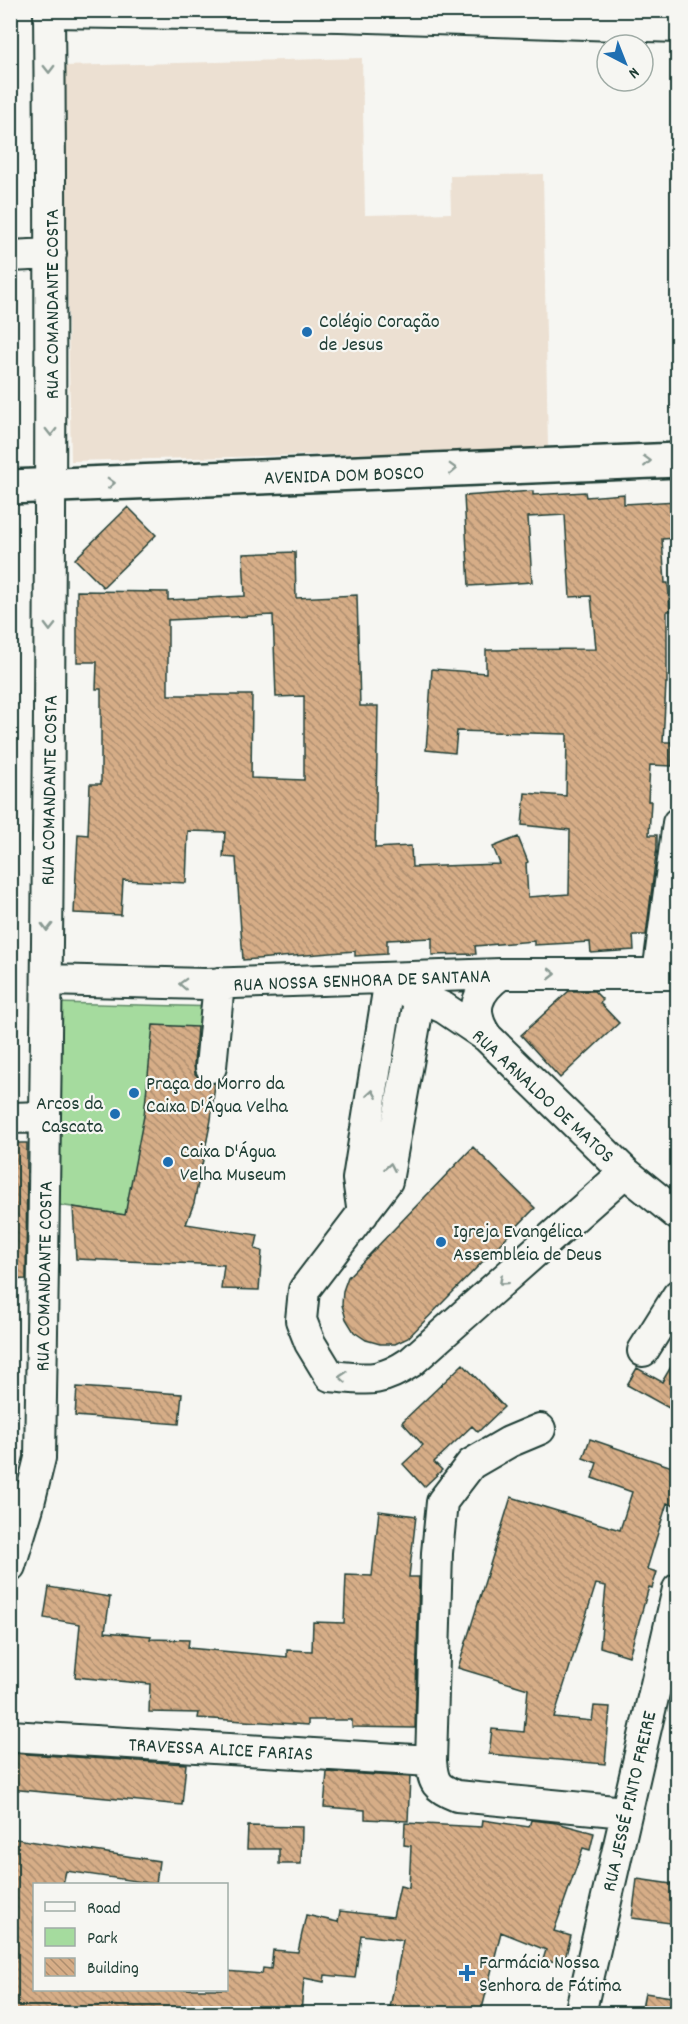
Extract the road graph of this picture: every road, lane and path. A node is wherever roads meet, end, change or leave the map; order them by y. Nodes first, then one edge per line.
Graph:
1 (49, 11) edge
2 (340, 13) edge
3 (678, 27) edge
4 (51, 254) junction
5 (10, 256) edge
6 (678, 460) edge
7 (51, 486) junction
8 (10, 487) edge
9 (678, 823) edge
10 (501, 974) junction
11 (668, 974) edge
12 (47, 980) junction
13 (379, 982) junction
14 (219, 983) junction
15 (420, 996) junction
16 (487, 1037) junction
17 (210, 1066) dead end
18 (45, 1117) junction
19 (10, 1118) edge
20 (626, 1172) junction
21 (363, 1214) junction
22 (678, 1215) edge
23 (678, 1295) edge
24 (643, 1351) dead end
25 (540, 1429) dead end
26 (10, 1566) edge
27 (678, 1589) edge
28 (10, 1736) edge
29 (431, 1761) junction
30 (625, 1812) junction
31 (580, 2013) edge

1 - 2 street
1 -> 4 street, RUA COMANDANTE COSTA
2 - 3 street
4 - 5 street
4 -> 7 street, RUA COMANDANTE COSTA
7 -> 6 main road, AVENIDA DOM BOSCO
7 - 8 main road, AVENIDA DOM BOSCO
7 -> 12 street, RUA COMANDANTE COSTA
9 - 11 street
10 -> 11 street, RUA NOSSA SENHORA DE SANTANA
10 - 13 street, RUA NOSSA SENHORA DE SANTANA
10 - 16 street
14 -> 12 street, RUA NOSSA SENHORA DE SANTANA
12 - 18 street, RUA COMANDANTE COSTA
13 - 14 street, RUA NOSSA SENHORA DE SANTANA
13 - 15 street, RUA ARNALDO DE MATOS
21 -> 13 street
14 - 17 street
15 - 16 street, RUA ARNALDO DE MATOS
21 -> 15 street
16 - 20 street, RUA ARNALDO DE MATOS
18 - 19 street
18 - 26 street, RUA COMANDANTE COSTA
20 -> 21 street
20 - 22 street, RUA ARNALDO DE MATOS
23 - 24 street
25 - 29 street
27 - 30 street, RUA JESSÉ PINTO FREIRE
28 - 29 street, TRAVESSA ALICE FARIAS
29 - 30 street
30 - 31 street, RUA JESSÉ PINTO FREIRE

